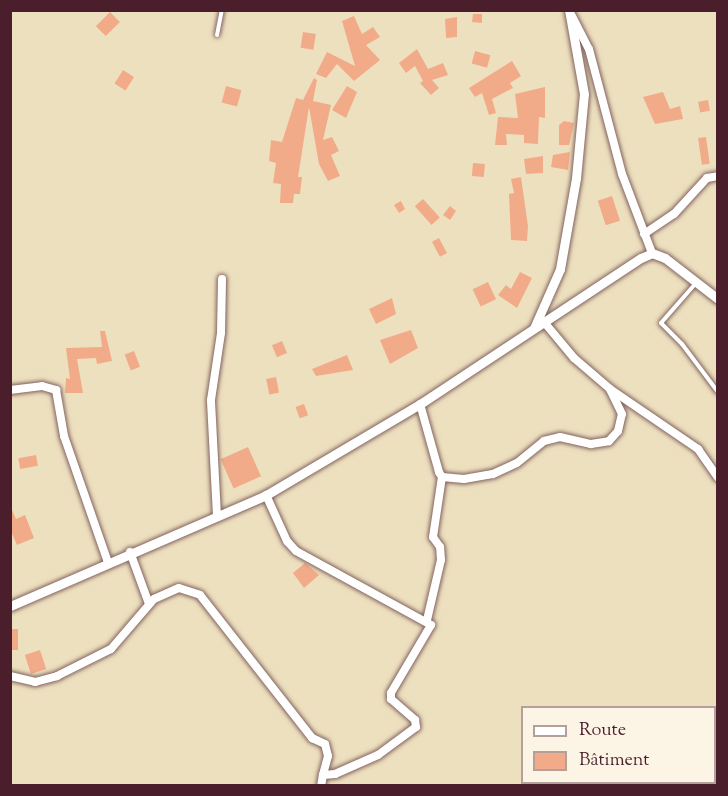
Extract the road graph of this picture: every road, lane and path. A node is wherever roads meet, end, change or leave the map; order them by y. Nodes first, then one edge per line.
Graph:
1 (222, 10) edge
2 (570, 13) edge
3 (217, 35) dead end
4 (717, 176) edge
5 (644, 234) junction
6 (652, 253) junction
7 (222, 279) dead end
8 (696, 283) junction
9 (717, 299) edge
10 (543, 322) junction
11 (534, 328) junction
12 (610, 389) junction
13 (10, 390) edge
14 (717, 392) edge
15 (420, 404) junction
16 (442, 477) junction
17 (717, 478) edge
18 (266, 495) junction
19 (217, 516) junction
20 (130, 552) junction
21 (108, 562) junction
22 (149, 604) junction
23 (10, 606) edge
24 (427, 620) junction
25 (10, 676) edge
26 (322, 775) junction
27 (321, 786) edge

1 - 3 lane
2 - 5 street
2 - 11 street
4 - 5 street
5 - 6 street
6 - 8 street
6 - 10 street
7 - 19 street
8 - 9 street
8 - 14 lane
10 - 11 street
10 - 12 street
11 - 15 street
12 - 16 street
12 - 17 street
13 - 21 street
15 - 16 street
15 - 18 street
16 - 24 street
18 - 19 street
18 - 24 street
19 - 20 street
20 - 21 street
20 - 22 street
21 - 23 street
22 - 25 street
22 - 26 street
24 - 26 street
26 - 27 street

